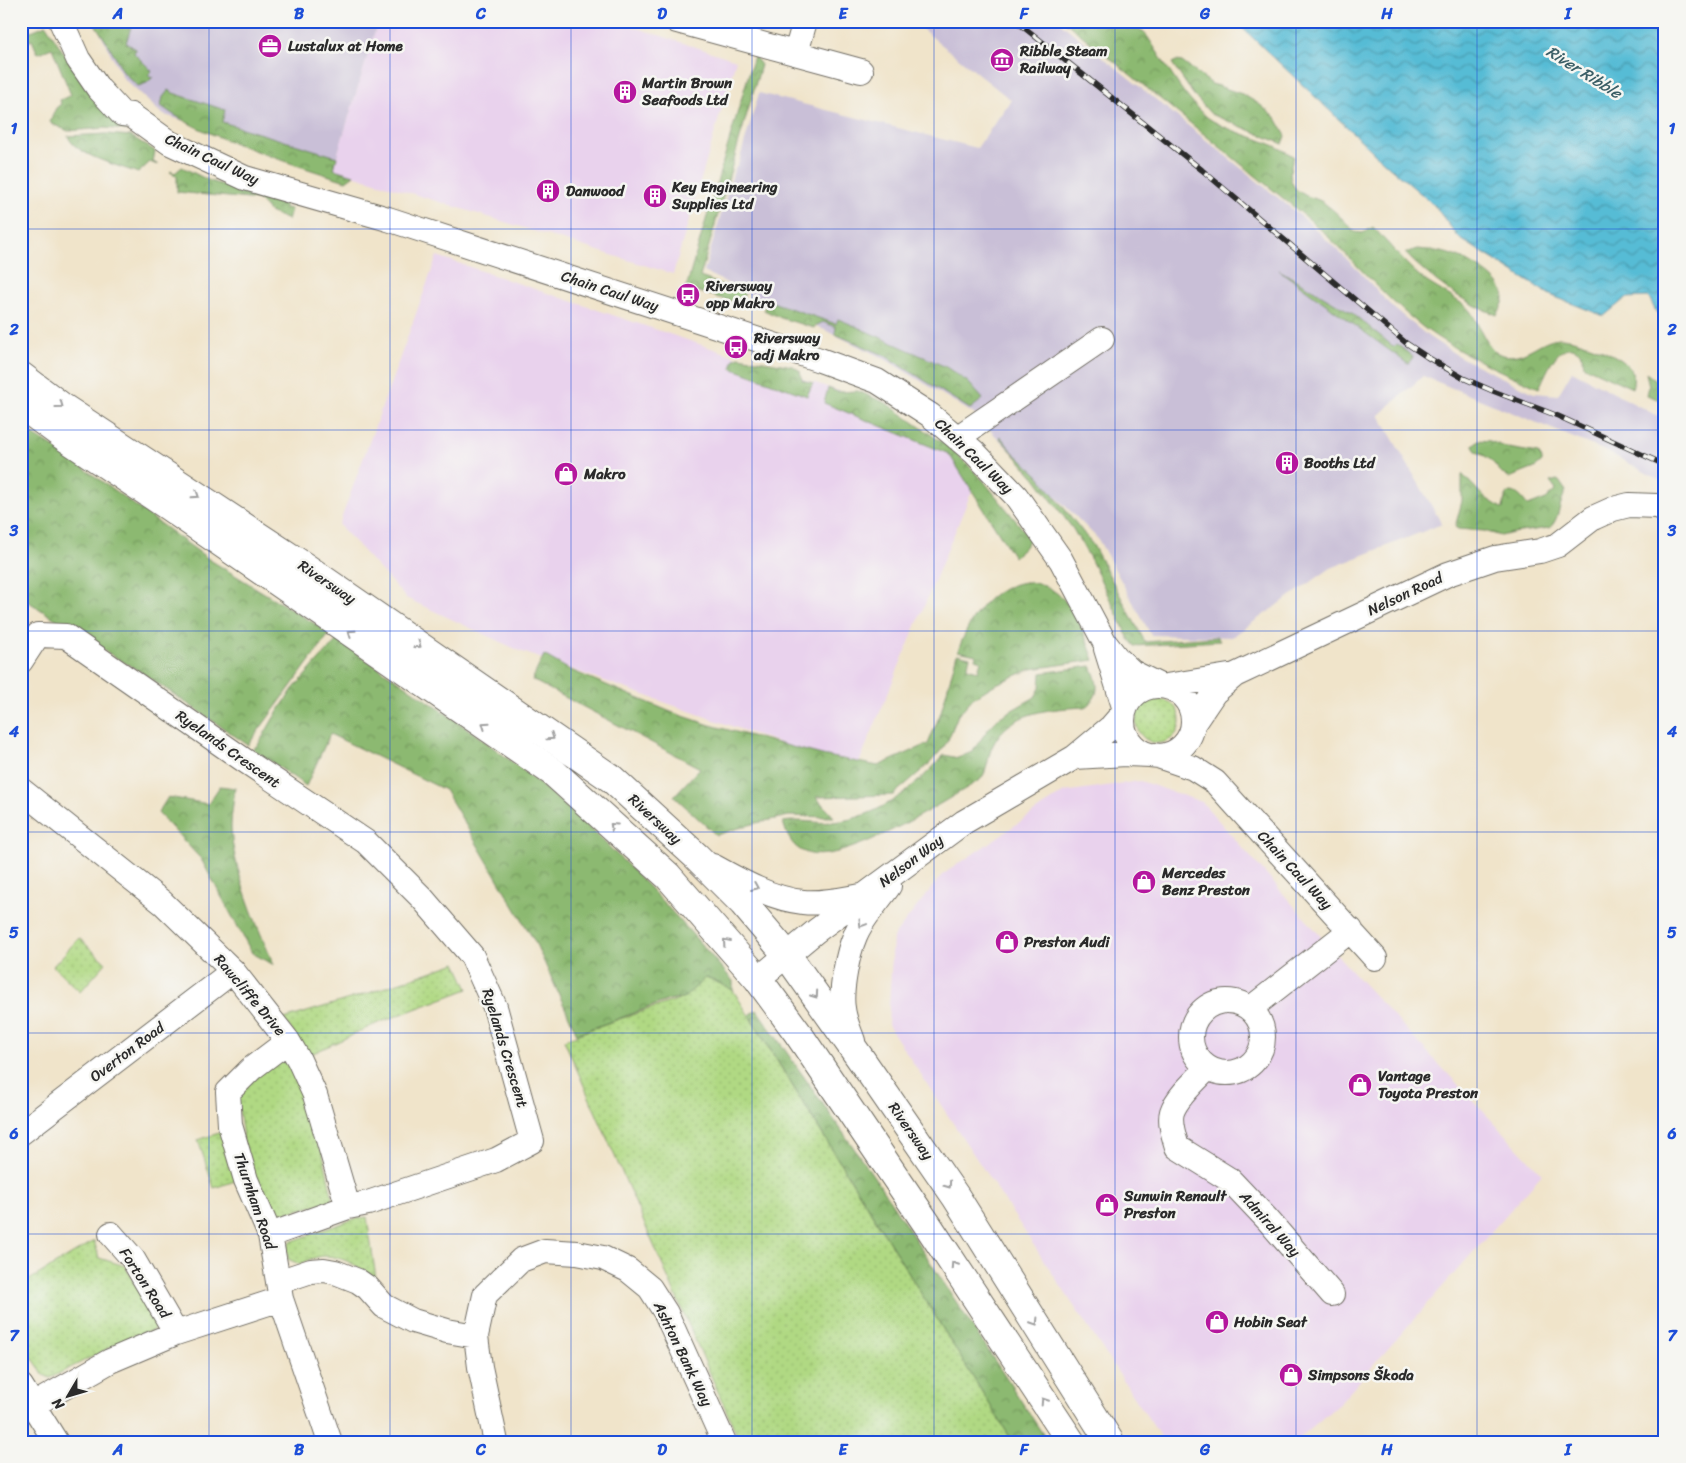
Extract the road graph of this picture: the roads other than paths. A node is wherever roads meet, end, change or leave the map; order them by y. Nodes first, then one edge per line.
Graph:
1 (61, 21) edge
2 (677, 21) edge
3 (805, 21) edge
4 (796, 54) junction
5 (861, 71) dead end
6 (1102, 339) dead end
7 (21, 376) edge
8 (21, 405) edge
9 (957, 438) junction
10 (1665, 509) edge
11 (1105, 643) junction
12 (21, 661) edge
13 (1235, 675) junction
14 (1163, 686) junction
15 (1125, 711) junction
16 (1193, 725) junction
17 (1153, 755) junction
18 (1075, 757) junction
19 (1215, 782) junction
20 (24, 798) edge
21 (696, 856) junction
22 (900, 870) junction
23 (864, 895) junction
24 (1351, 930) junction
25 (1375, 958) dead end
26 (774, 966) junction
27 (233, 971) junction
28 (1250, 1009) junction
29 (288, 1041) junction
30 (860, 1058) junction
31 (1207, 1068) junction
32 (21, 1133) edge
33 (348, 1207) junction
34 (111, 1234) dead end
35 (270, 1235) junction
36 (279, 1290) junction
37 (1332, 1294) dead end
38 (176, 1333) junction
39 (476, 1336) junction
40 (27, 1395) edge
41 (56, 1442) edge
42 (330, 1442) edge
43 (496, 1442) edge
44 (724, 1442) edge
45 (1071, 1442) edge
46 (1110, 1442) edge

1 - 9 street, Chain Caul Way
2 - 4 street
3 - 4 street
4 - 5 street
6 - 9 street
7 -> 21 highway, Riversway
26 -> 8 highway, Riversway
9 - 11 street, Chain Caul Way
10 - 13 street, Nelson Road
11 - 14 street, Chain Caul Way
11 - 15 street, Chain Caul Way
12 - 33 street, Ryelands Crescent
13 - 14 street, Nelson Road
13 - 16 street, Nelson Road
14 - 15 street
14 - 16 street
15 - 17 street
15 - 18 street, Nelson Way
16 - 17 street
16 - 19 street, Chain Caul Way
17 - 18 street, Nelson Way
17 - 19 street, Chain Caul Way
18 - 22 street, Nelson Way
19 - 24 street, Chain Caul Way
20 - 27 street, Rawcliffe Drive
21 -> 23 street
21 - 26 highway, Riversway
22 - 23 street, Nelson Way
22 -> 30 street
23 - 26 street, Nelson Way
24 - 25 street, Chain Caul Way
24 - 28 street
26 -> 30 highway, Riversway
45 -> 26 highway, Riversway
27 - 29 street, Rawcliffe Drive
27 - 32 street, Overton Road
28 - 31 street
28 - 31 street
29 - 33 street, Rawcliffe Drive
29 - 35 street, Thurnham Road
30 -> 46 highway, Riversway
31 - 37 street, Admiral Way
33 - 35 street, Ryelands Crescent
34 - 38 street, Forton Road
35 - 36 street, Thurnham Road
36 - 38 street, Forton Road
36 - 39 street
36 - 42 street, Thurnham Road
38 - 40 street, Forton Road
39 - 43 street, Ashton Bank Way
39 - 44 street, Ashton Bank Way
40 - 41 street

